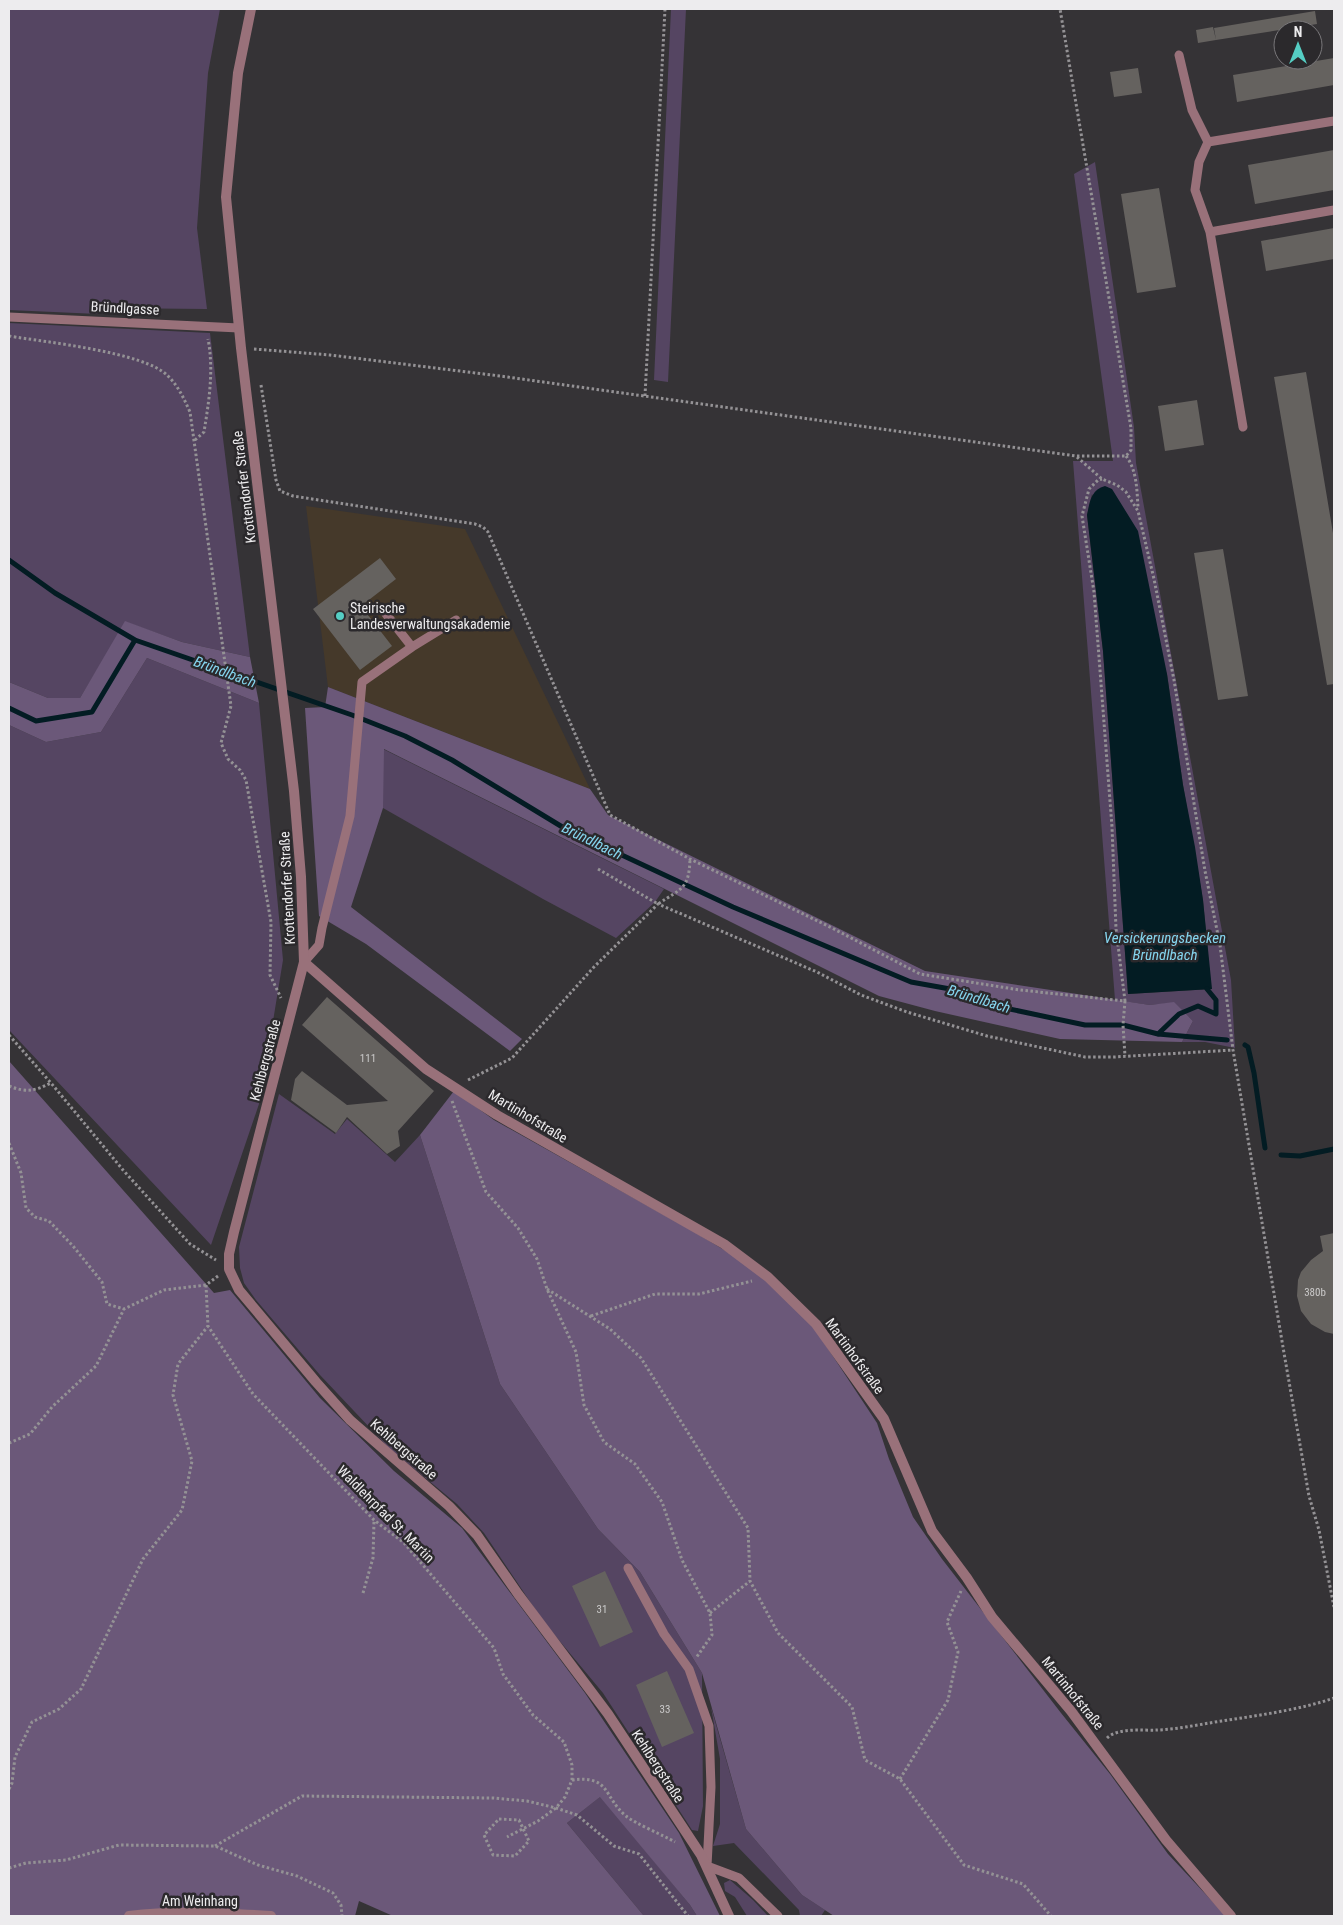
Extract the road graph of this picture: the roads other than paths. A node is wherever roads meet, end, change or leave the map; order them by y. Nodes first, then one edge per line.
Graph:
1 (251, 9) edge
2 (1179, 55) dead end
3 (1334, 121) edge
4 (1208, 142) junction
5 (1334, 210) edge
6 (1210, 232) junction
7 (9, 317) edge
8 (239, 328) junction
9 (1243, 427) dead end
10 (386, 614) dead end
11 (456, 620) dead end
12 (412, 647) junction
13 (304, 962) junction
14 (628, 1568) dead end
15 (707, 1866) junction
16 (129, 1916) edge
17 (271, 1916) edge
18 (729, 1916) edge
19 (778, 1916) edge
20 (1232, 1916) edge

1 - 8 street, Krottendorfer Straße
2 - 4 lane
3 - 4 lane
4 - 6 lane
5 - 6 lane
6 - 9 lane
7 - 8 lane, Bründlgasse
8 - 13 street, Krottendorfer Straße
10 - 12 lane
11 - 12 lane
12 - 13 lane
13 - 15 street, Kehlbergstraße
13 - 20 street, Martinhofstraße
14 - 15 lane
15 - 18 street, Kehlbergstraße
15 - 19 lane
16 - 17 street, Am Weinhang

